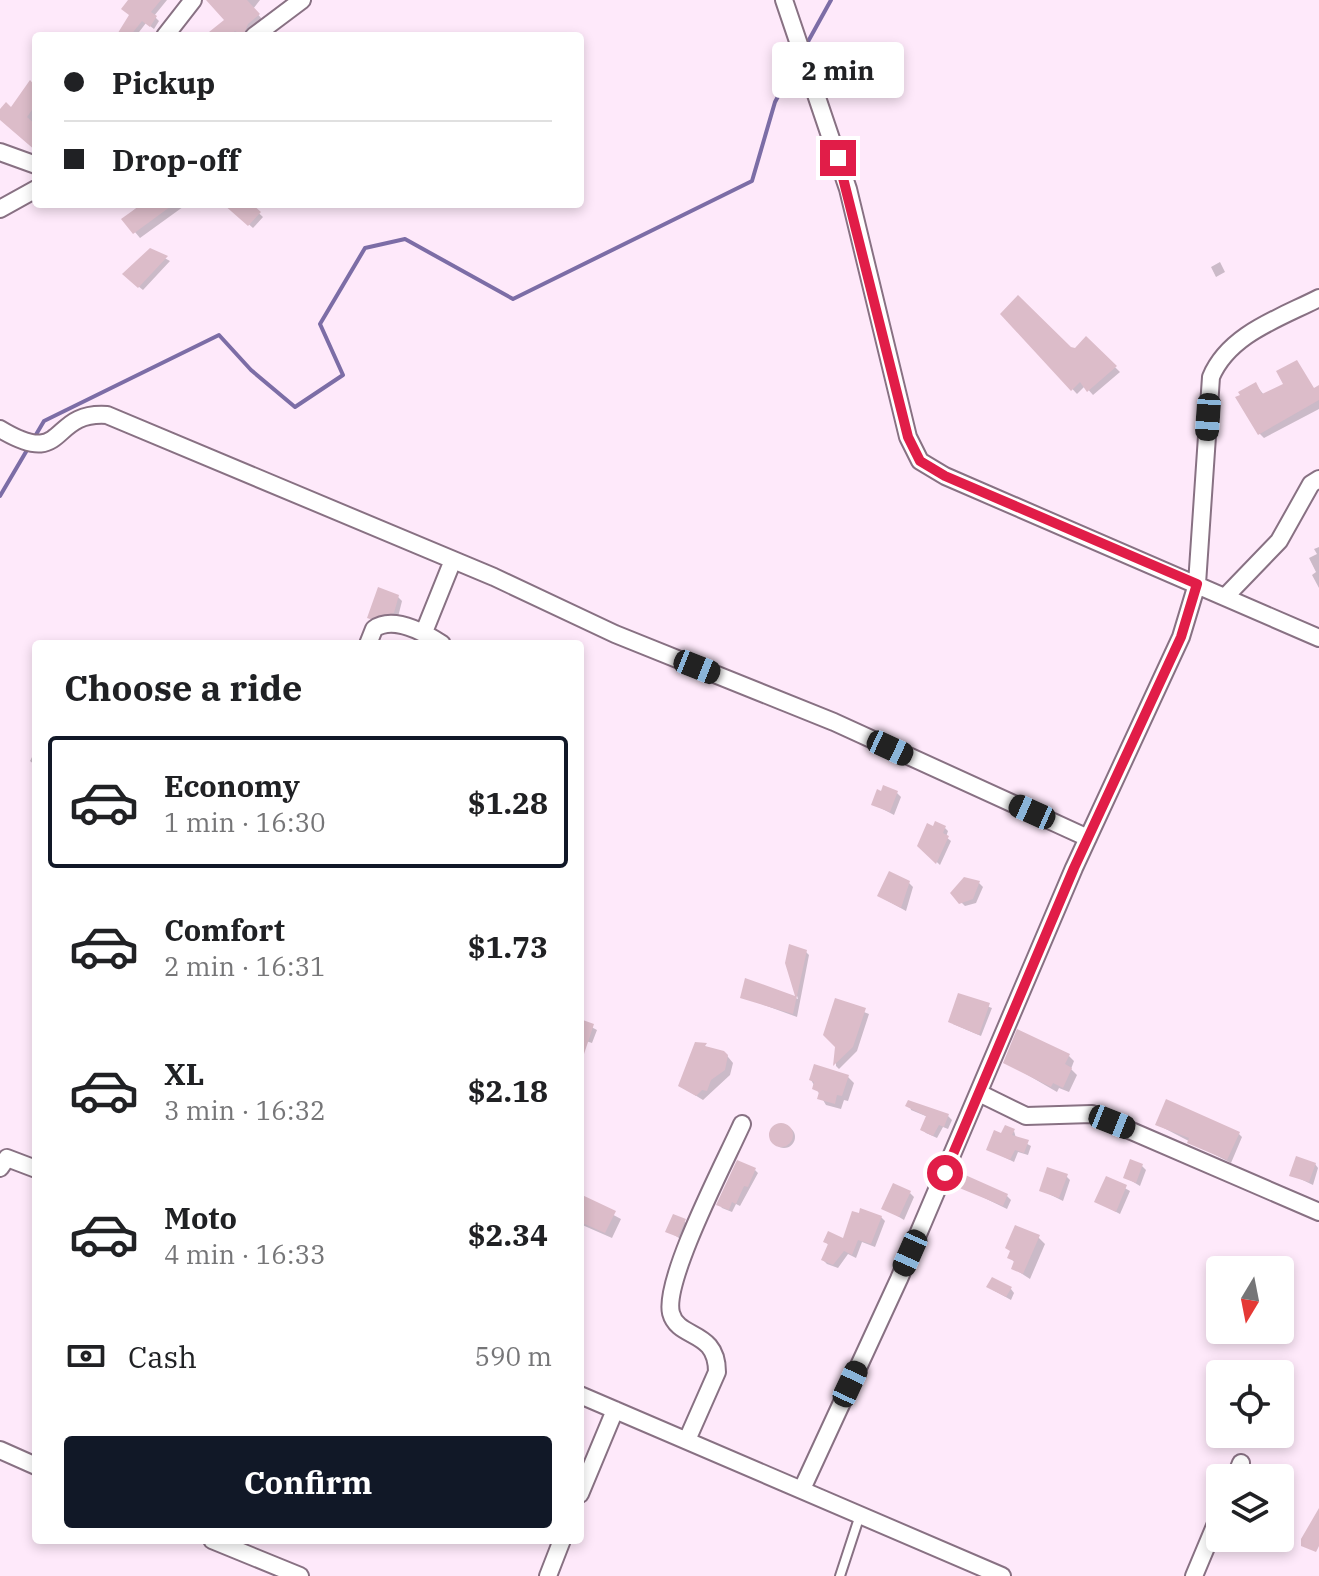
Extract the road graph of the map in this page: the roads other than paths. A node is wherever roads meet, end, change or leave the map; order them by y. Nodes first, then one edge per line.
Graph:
1 (193, 0) edge
2 (302, 0) edge
3 (784, 0) edge
4 (168, 32) edge
5 (259, 32) edge
6 (0, 152) edge
7 (32, 164) edge
8 (32, 191) edge
9 (0, 209) edge
10 (1319, 298) edge
11 (0, 429) edge
12 (1319, 479) edge
13 (453, 560) junction
14 (1197, 584) junction
15 (1225, 597) junction
16 (424, 632) junction
17 (1319, 638) edge
18 (371, 640) edge
19 (436, 640) edge
20 (1088, 838) junction
21 (979, 1093) junction
22 (742, 1124) dead end
23 (2, 1160) edge
24 (32, 1168) edge
25 (1319, 1212) edge
26 (584, 1397) edge
27 (615, 1410) junction
28 (687, 1440) junction
29 (0, 1450) edge
30 (32, 1464) edge
31 (584, 1484) edge
32 (802, 1489) junction
33 (861, 1514) junction
34 (222, 1544) edge
35 (560, 1544) edge
36 (1206, 1547) edge
37 (300, 1576) edge
38 (548, 1576) edge
39 (840, 1576) edge
40 (1002, 1576) edge
41 (1194, 1576) edge

1 - 4 street
2 - 5 street
3 - 14 street
6 - 7 street
8 - 9 street
10 - 14 street
11 - 13 street
12 - 15 street
13 - 16 street
13 - 20 street
14 - 15 street
14 - 20 street
15 - 17 street
16 - 18 street
16 - 19 street
20 - 21 street
21 - 25 street
21 - 32 street
22 - 28 street
23 - 24 street
26 - 27 street
27 - 28 street
27 - 31 street
28 - 32 street
29 - 30 street
32 - 33 street
33 - 39 lane
33 - 40 street
34 - 37 street
35 - 38 street
36 - 41 street

